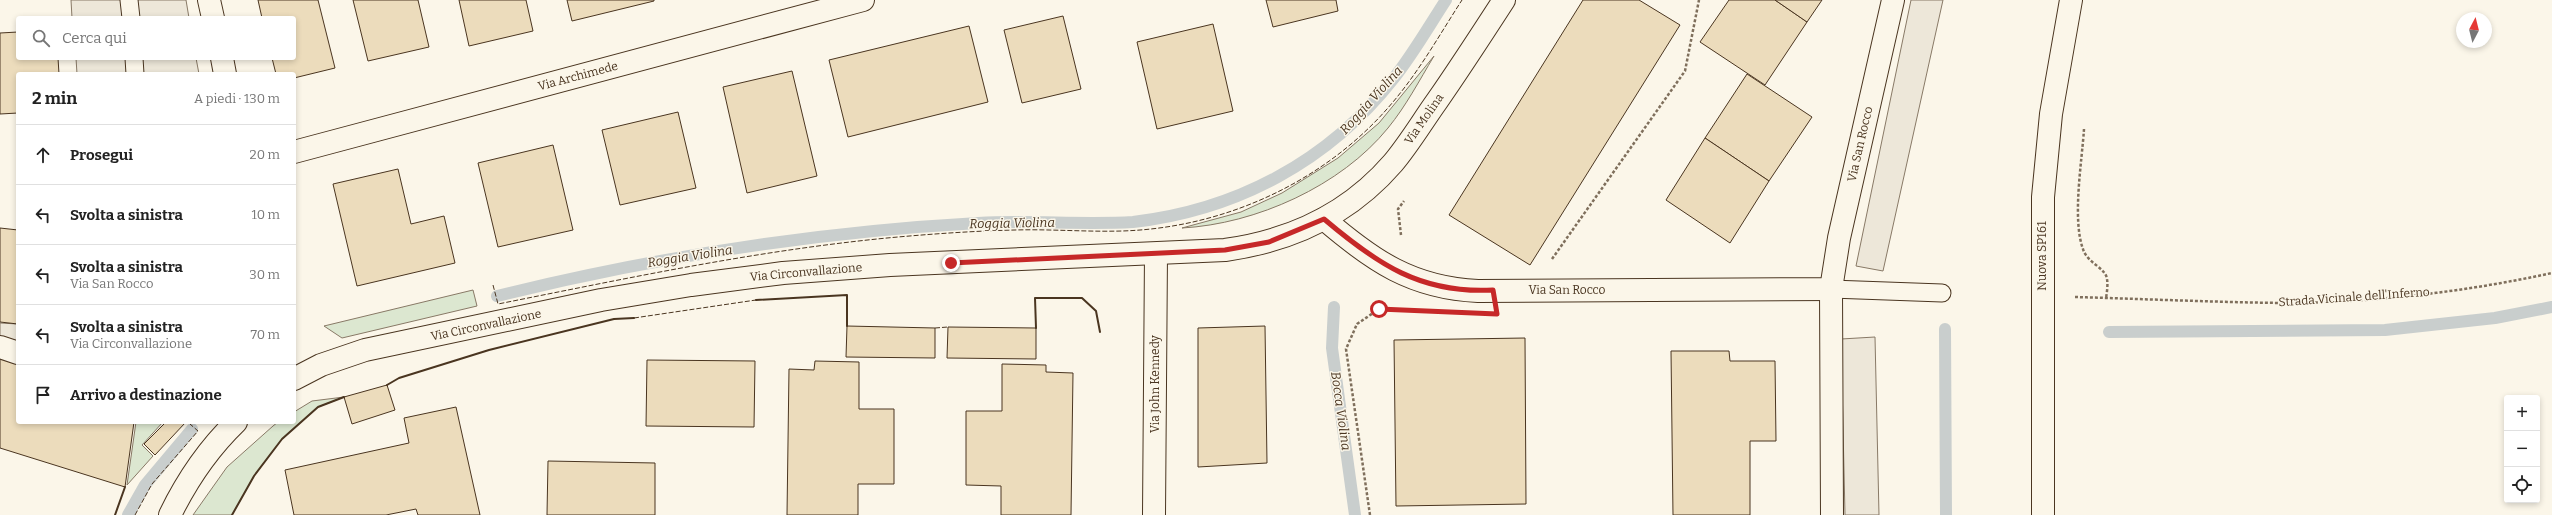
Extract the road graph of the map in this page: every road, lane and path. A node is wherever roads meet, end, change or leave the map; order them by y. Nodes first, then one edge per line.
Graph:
1 (129, 0) edge
2 (209, 0) edge
3 (863, 0) edge
4 (1504, 0) edge
5 (1699, 0) edge
6 (1893, 0) edge
7 (2071, 0) edge
8 (131, 16) edge
9 (213, 16) edge
10 (134, 60) edge
11 (222, 60) edge
12 (135, 72) edge
13 (225, 72) edge
14 (2084, 124) dead end
15 (296, 151) edge
16 (1407, 196) dead end
17 (1324, 219) junction
18 (1404, 239) dead end
19 (1156, 254) junction
20 (2552, 273) edge
21 (1831, 289) junction
22 (1530, 290) junction
23 (1942, 293) dead end
24 (1410, 310) dead end
25 (0, 348) edge
26 (16, 353) edge
27 (296, 378) edge
28 (230, 424) edge
29 (170, 515) edge
30 (1154, 515) edge
31 (1370, 515) edge
32 (1832, 515) edge
33 (2043, 515) edge

1 - 8 lane
2 - 9 street
3 - 15 street, Via Archimede
4 - 17 street, Via Molina
5 - 22 path
6 - 21 street, Via San Rocco
7 - 33 street, Nuova SP161
10 - 12 lane
11 - 13 street
14 - 20 path, Strada Vicinale dell'Inferno
16 - 18 path
17 - 19 street, Via Circonvallazione
17 - 22 street, Via San Rocco
19 - 27 street, Via Circonvallazione
19 - 30 street, Via John Kennedy
21 - 22 street, Via San Rocco
21 - 23 lane
21 - 32 street, Via San Rocco
24 - 31 path
25 - 26 street
28 - 29 street

